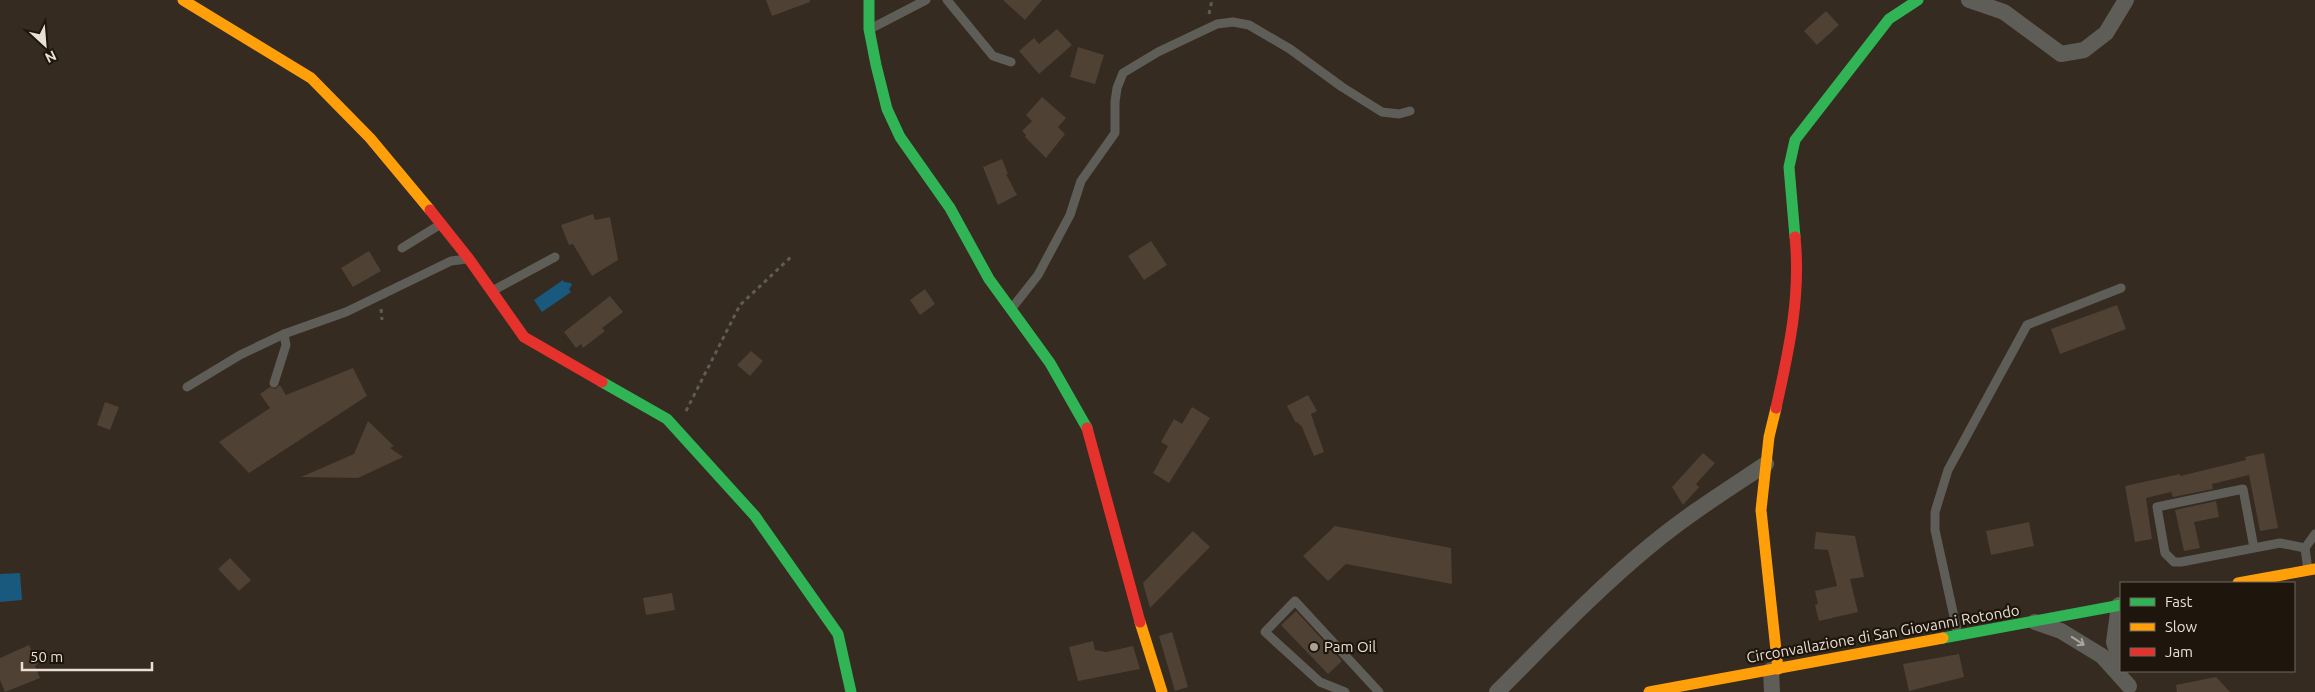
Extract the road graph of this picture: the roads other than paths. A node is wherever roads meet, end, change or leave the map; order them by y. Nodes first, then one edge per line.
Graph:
1 (183, 0) edge
2 (869, 0) edge
3 (926, 0) edge
4 (947, 0) edge
5 (1918, 0) edge
6 (1969, 0) edge
7 (2126, 0) edge
8 (869, 29) junction
9 (1011, 62) dead end
10 (1410, 111) dead end
11 (441, 224) junction
12 (402, 248) dead end
13 (555, 257) dead end
14 (470, 259) junction
15 (2121, 288) dead end
16 (492, 291) junction
17 (1011, 310) junction
18 (284, 334) junction
19 (274, 383) dead end
20 (187, 387) dead end
21 (1766, 464) junction
22 (2315, 534) edge
23 (2254, 548) junction
24 (2305, 548) junction
25 (2312, 570) edge
26 (2244, 582) edge
27 (2120, 607) edge
28 (2120, 612) edge
29 (2034, 621) junction
30 (1958, 635) junction
31 (2120, 661) edge
32 (1774, 669) junction
33 (2120, 671) edge
34 (851, 692) edge
35 (1162, 692) edge
36 (1345, 692) edge
37 (1379, 692) edge
38 (1497, 692) edge
39 (1649, 692) edge
40 (1772, 692) edge

1 - 11 street
2 - 8 street
3 - 8 lane
4 - 9 lane
5 - 21 street
6 - 7 street
8 - 17 street
10 - 17 lane
11 - 12 lane
11 - 14 street
13 - 16 lane
14 - 16 street
14 - 18 lane
15 - 30 lane
16 - 34 street
17 - 35 street
18 - 19 lane
18 - 20 lane
21 - 32 street
21 - 38 street
22 - 24 lane
23 - 23 lane
23 - 24 lane
24 - 25 lane
25 - 26 street
27 - 29 street, Circonvallazione di San Giovanni Rotondo
28 - 31 street
29 - 30 street, Circonvallazione di San Giovanni Rotondo
29 -> 33 street
30 - 32 street, Circonvallazione di San Giovanni Rotondo
32 - 39 street, Circonvallazione di San Giovanni Rotondo
32 - 40 street
36 - 37 lane

